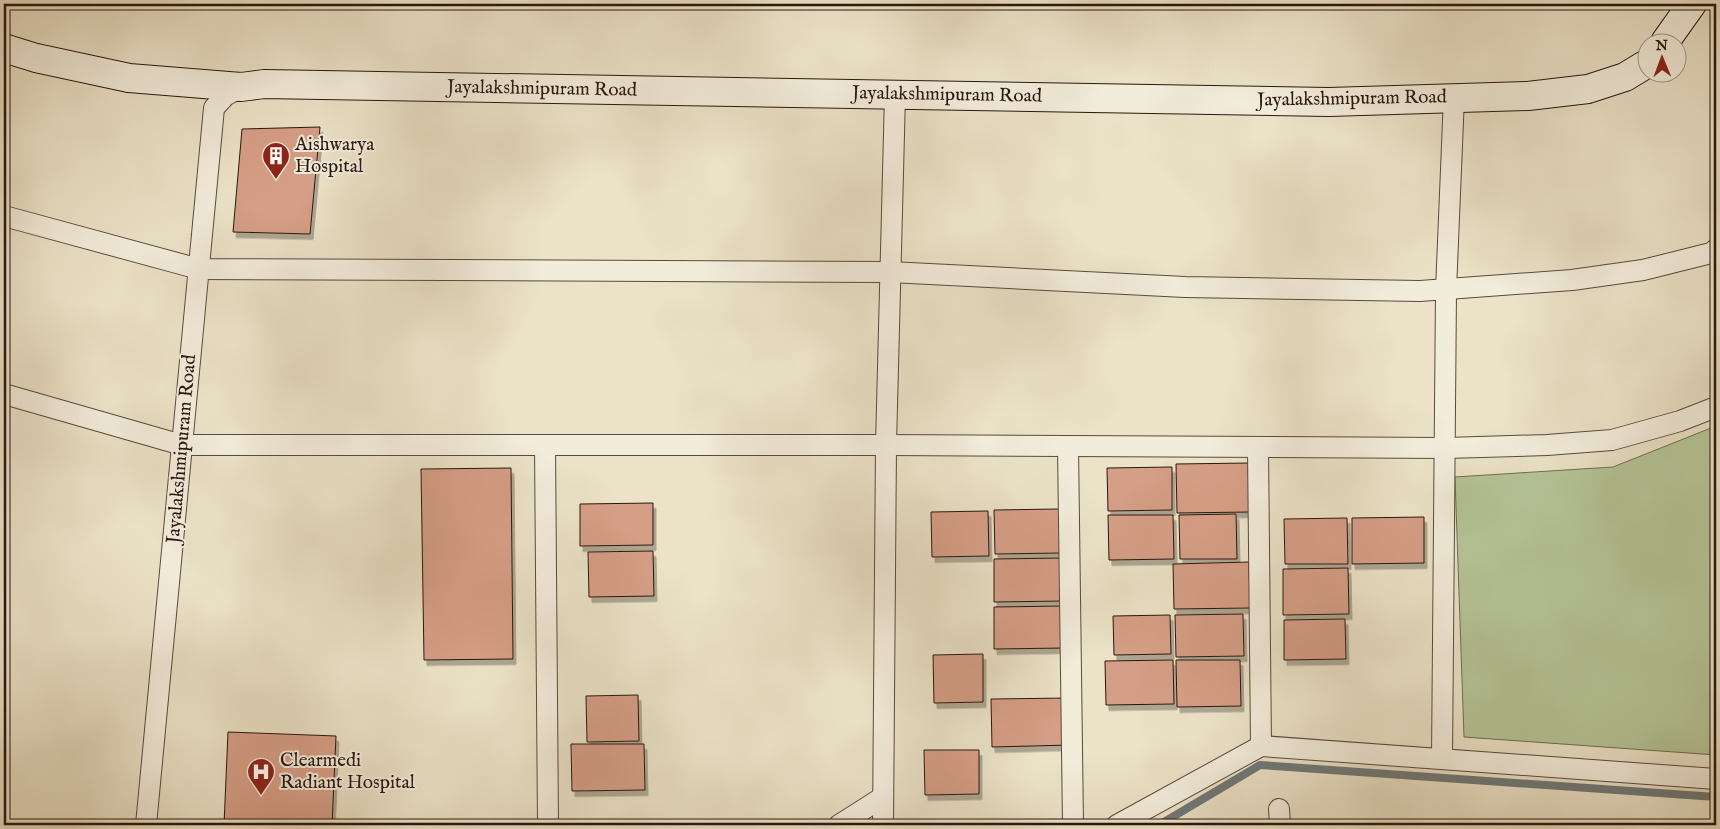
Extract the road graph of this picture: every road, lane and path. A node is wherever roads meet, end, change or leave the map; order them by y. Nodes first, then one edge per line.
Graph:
1 (1692, 4) edge
2 (1672, 32) edge
3 (4, 48) edge
4 (1638, 69) edge
5 (241, 87) junction
6 (895, 95) junction
7 (1454, 97) junction
8 (4, 216) edge
9 (1716, 249) edge
10 (199, 269) junction
11 (890, 272) junction
12 (1446, 290) junction
13 (4, 394) edge
14 (1716, 406) edge
15 (182, 445) junction
16 (545, 445) junction
17 (886, 445) junction
18 (1068, 446) junction
19 (1258, 447) junction
20 (1446, 448) junction
21 (1261, 746) junction
22 (1442, 759) junction
23 (1716, 779) edge
24 (883, 796) junction
25 (146, 825) edge
26 (548, 825) edge
27 (840, 825) edge
28 (883, 825) edge
29 (1074, 825) edge
30 (1118, 825) edge

1 - 2 street
3 - 5 street, Jayalakshmipuram Road
4 - 7 street, Jayalakshmipuram Road
5 - 6 street, Jayalakshmipuram Road
5 - 10 street, Jayalakshmipuram Road
6 - 7 street, Jayalakshmipuram Road
6 - 11 street
7 - 12 street
8 - 10 street
9 - 12 street
10 - 11 street
10 - 15 street, Jayalakshmipuram Road
11 - 12 street
11 - 17 street
12 - 20 street
13 - 15 street
14 - 20 street
15 - 16 street
15 - 25 street, Jayalakshmipuram Road
16 - 17 street
16 - 26 street
17 - 18 street
17 - 24 street
18 - 19 street
18 - 29 street
19 - 20 street
19 - 21 street
20 - 22 street
21 - 22 street
21 - 30 street
22 - 23 street
24 - 27 street
24 - 28 street

